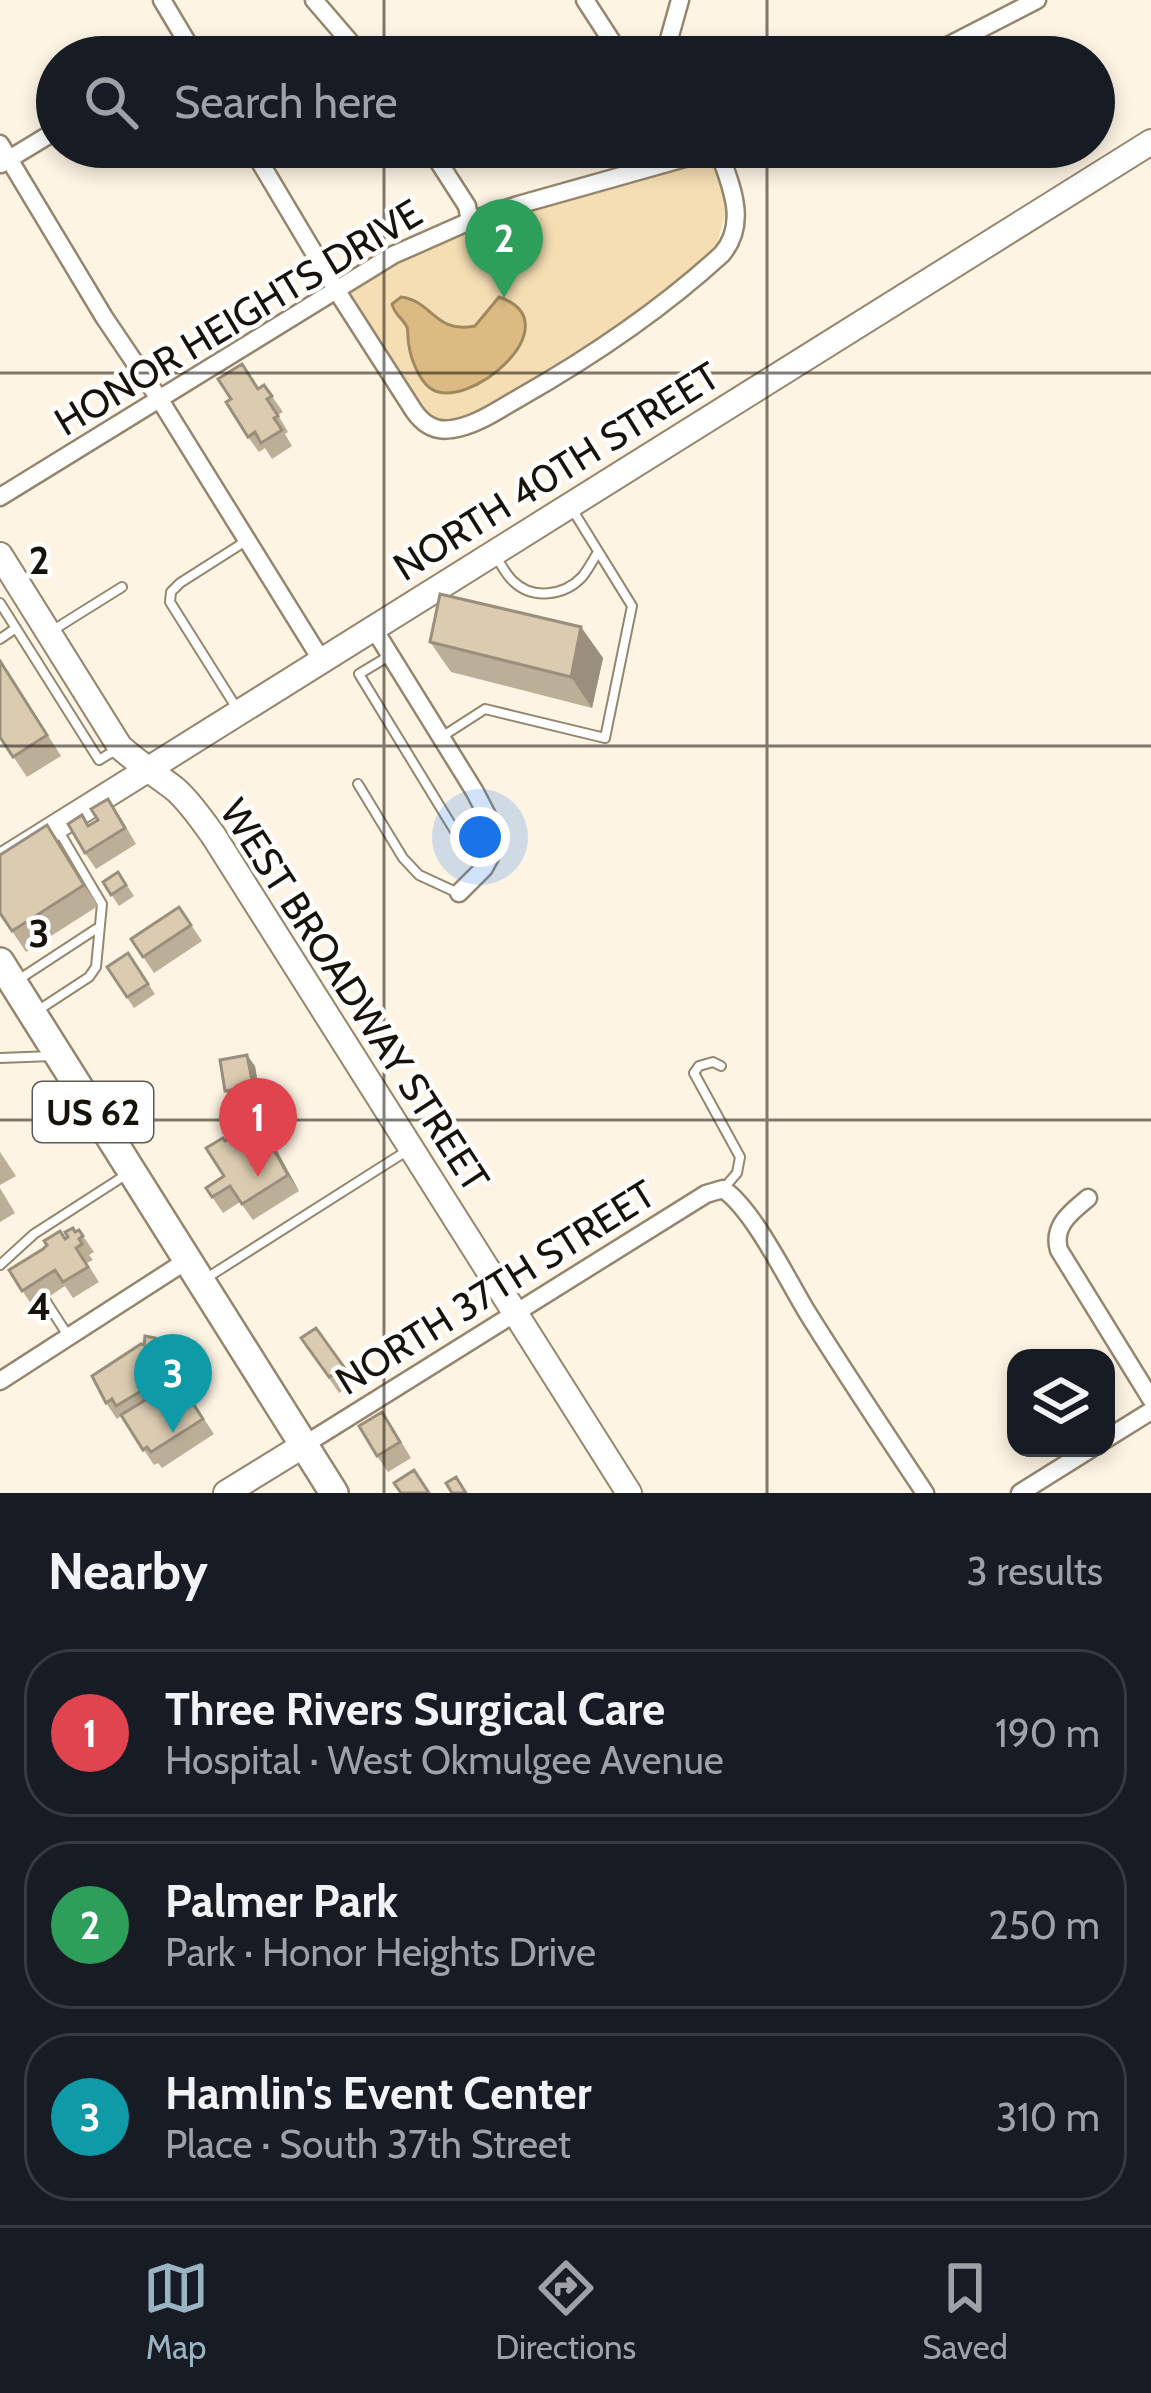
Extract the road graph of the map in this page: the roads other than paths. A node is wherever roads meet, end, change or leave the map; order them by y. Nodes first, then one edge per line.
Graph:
1 (162, 0) edge
2 (314, 0) edge
3 (585, 0) edge
4 (680, 0) edge
5 (1034, 1) edge
6 (179, 36) edge
7 (345, 36) edge
8 (608, 36) edge
9 (670, 36) edge
10 (966, 36) edge
11 (36, 140) edge
12 (1151, 142) edge
13 (3, 156) edge
14 (1115, 164) edge
15 (263, 168) edge
16 (442, 168) edge
17 (629, 168) edge
18 (726, 168) edge
19 (1109, 168) edge
20 (470, 221) junction
21 (335, 289) junction
22 (160, 400) junction
23 (0, 497) edge
24 (569, 505) junction
25 (247, 540) junction
26 (598, 552) junction
27 (493, 553) junction
28 (0, 555) edge
29 (122, 586) dead end
30 (0, 603) edge
31 (16, 628) junction
32 (374, 629) junction
33 (49, 633) junction
34 (0, 639) edge
35 (390, 655) junction
36 (322, 661) junction
37 (53, 663) junction
38 (239, 714) junction
39 (441, 737) junction
40 (146, 771) junction
41 (358, 784) dead end
42 (56, 827) junction
43 (491, 848) junction
44 (0, 862) edge
45 (459, 893) joint
46 (98, 928) junction
47 (6, 973) edge
48 (32, 1014) junction
49 (58, 1056) junction
50 (0, 1058) edge
51 (721, 1066) dead end
52 (412, 1148) junction
53 (130, 1172) junction
54 (723, 1189) junction
55 (1088, 1198) dead end
56 (16, 1251) junction
57 (23, 1263) edge
58 (0, 1265) edge
59 (193, 1272) junction
60 (45, 1300) dead end
61 (515, 1311) junction
62 (68, 1335) junction
63 (0, 1381) edge
64 (1151, 1399) edge
65 (1151, 1411) edge
66 (1115, 1433) edge
67 (304, 1445) junction
68 (1078, 1457) edge
69 (226, 1493) edge
70 (334, 1493) edge
71 (629, 1493) edge
72 (925, 1493) edge
73 (1020, 1493) edge

1 - 6 street
2 - 7 street
3 - 8 street
4 - 9 street
5 - 10 street
11 - 13 street
12 - 14 street, NORTH 40TH STREET
13 - 22 street
15 - 21 street
16 - 20 street
17 - 20 street, HONOR HEIGHTS DRIVE
18 - 21 street
19 - 24 street, NORTH 40TH STREET
20 - 21 street, HONOR HEIGHTS DRIVE
21 - 22 street, HONOR HEIGHTS DRIVE
22 - 23 street, HONOR HEIGHTS DRIVE
22 - 25 street
24 - 26 lane
24 - 27 street, NORTH 40TH STREET
25 - 36 street
25 - 38 lane
26 - 27 lane
26 - 39 lane
27 - 32 street, NORTH 40TH STREET
28 - 33 street, WEST BROADWAY STREET
29 - 33 lane
30 - 31 lane
31 - 34 lane
31 - 37 lane
32 - 35 street
32 - 36 street, NORTH 40TH STREET
33 - 37 street, WEST BROADWAY STREET
35 - 39 street
35 - 43 lane
36 - 38 street, NORTH 40TH STREET
37 - 40 street, WEST BROADWAY STREET
38 - 40 street, NORTH 40TH STREET
39 - 43 street
40 - 42 street, NORTH 40TH STREET
40 - 52 street, WEST BROADWAY STREET
41 - 45 lane
42 - 44 street, NORTH 40TH STREET
42 - 46 lane
43 - 45 street
46 - 47 lane
46 - 48 lane
47 - 48 main road, US 62
48 - 49 main road, US 62
49 - 50 lane
49 - 53 main road, US 62
51 - 54 lane
52 - 59 lane
52 - 61 street, WEST BROADWAY STREET
53 - 56 lane
53 - 59 main road, US 62
54 - 61 street, NORTH 37TH STREET
54 - 72 street
55 - 64 street
56 - 57 lane
56 - 58 lane
59 - 62 street
59 - 67 main road, US 62
60 - 62 lane
61 - 67 street, NORTH 37TH STREET
61 - 71 street, WEST BROADWAY STREET
62 - 63 street
65 - 66 street
67 - 69 street
67 - 70 main road, US 62
68 - 73 street

